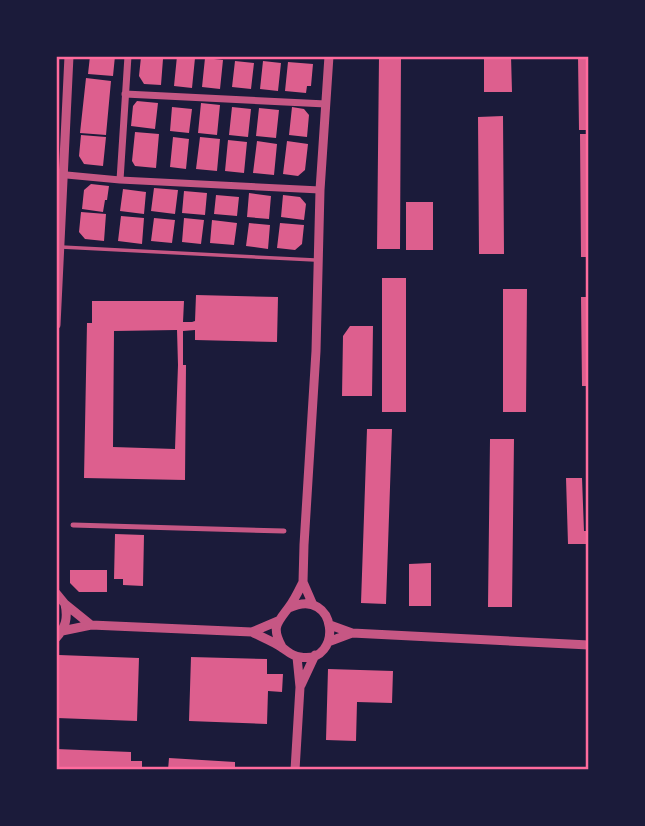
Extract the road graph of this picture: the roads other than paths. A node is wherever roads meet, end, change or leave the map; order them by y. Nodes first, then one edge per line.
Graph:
1 (69, 56) edge
2 (128, 56) edge
3 (329, 56) edge
4 (125, 94) junction
5 (326, 104) junction
6 (60, 175) edge
7 (120, 180) junction
8 (320, 190) junction
9 (59, 247) junction
10 (317, 260) junction
11 (56, 325) edge
12 (73, 525) dead end
13 (284, 530) dead end
14 (303, 582) junction
15 (56, 593) edge
16 (65, 604) junction
17 (313, 606) junction
18 (289, 608) junction
19 (278, 621) junction
20 (91, 625) junction
21 (330, 625) junction
22 (251, 632) junction
23 (352, 633) junction
24 (59, 635) edge
25 (328, 642) junction
26 (589, 645) edge
27 (282, 647) junction
28 (315, 655) junction
29 (297, 657) junction
30 (300, 687) junction
31 (295, 770) edge

1 - 6 street
2 - 4 street
3 - 5 street
4 - 5 street
4 - 7 street
5 - 8 street
6 - 7 street
6 - 9 street
7 - 8 street
8 - 10 street
9 - 10 lane
9 - 11 street
10 - 14 street
12 - 13 street
14 - 17 street
14 - 18 street
15 - 16 street
16 - 20 street
16 - 24 street
17 - 18 street
17 - 21 street
18 - 19 street
19 - 22 street
19 - 27 street
20 - 22 street
20 - 24 street
21 - 23 street
21 - 25 street
22 - 27 street
23 - 25 street
23 - 26 street
25 - 28 street
27 - 29 street
28 - 29 street
28 - 30 street
29 - 30 street
30 - 31 street

